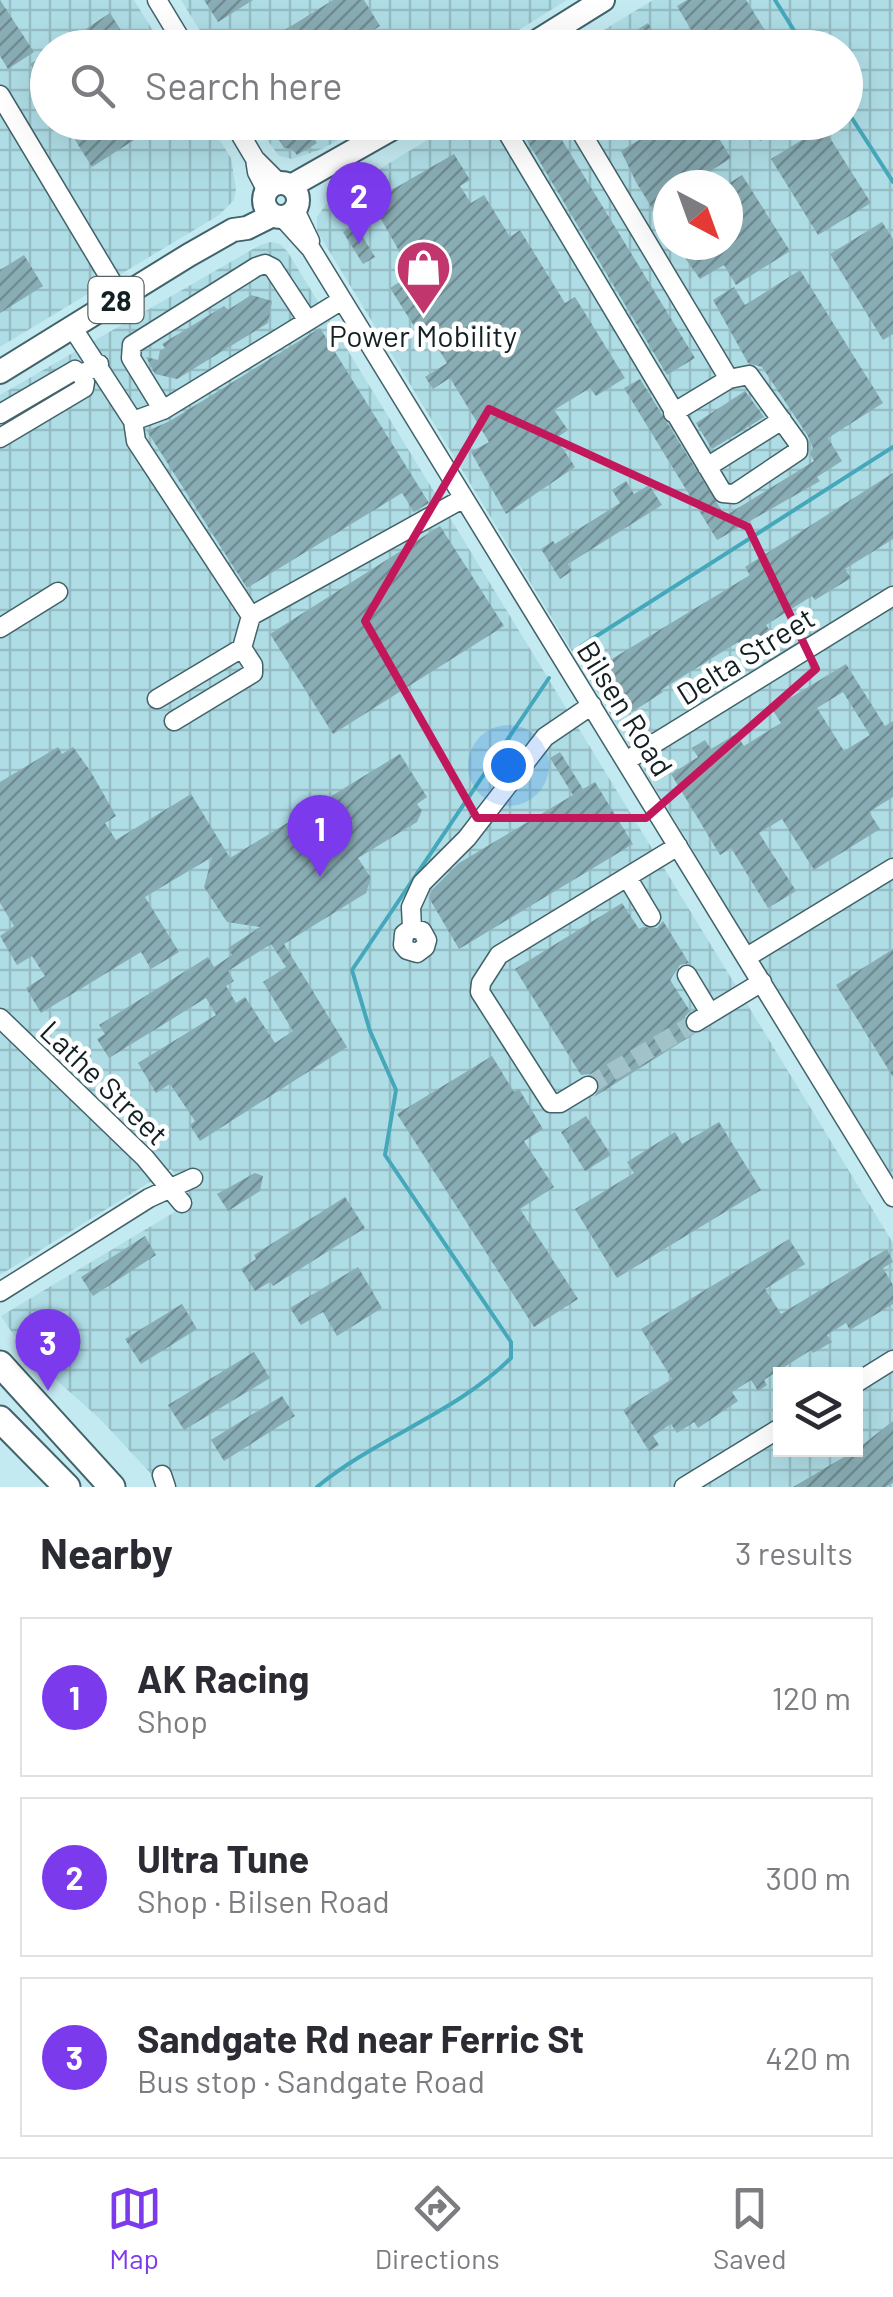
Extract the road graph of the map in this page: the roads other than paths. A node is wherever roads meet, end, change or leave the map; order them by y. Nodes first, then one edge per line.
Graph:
1 (156, 0) edge
2 (603, 0) edge
3 (175, 30) edge
4 (555, 30) edge
5 (0, 95) edge
6 (244, 140) edge
7 (374, 140) edge
8 (512, 140) edge
9 (586, 140) edge
10 (281, 200) junction
11 (122, 297) junction
12 (342, 300) junction
13 (308, 321) junction
14 (72, 327) junction
15 (99, 364) junction
16 (0, 372) edge
17 (81, 375) junction
18 (729, 379) junction
19 (162, 410) junction
20 (673, 413) junction
21 (0, 414) edge
22 (782, 420) junction
23 (134, 421) junction
24 (0, 438) edge
25 (706, 467) junction
26 (464, 498) junction
27 (58, 592) dead end
28 (893, 596) edge
29 (250, 616) junction
30 (0, 628) edge
31 (242, 648) junction
32 (157, 699) dead end
33 (592, 706) junction
34 (174, 722) dead end
35 (626, 761) junction
36 (678, 846) junction
37 (893, 868) edge
38 (627, 877) junction
39 (651, 917) dead end
40 (412, 928) dead end
41 (747, 957) junction
42 (687, 975) dead end
43 (762, 982) junction
44 (0, 1018) edge
45 (588, 1086) tunnel mouth
46 (193, 1178) dead end
47 (176, 1195) junction
48 (893, 1198) edge
49 (0, 1292) edge
50 (893, 1360) edge
51 (0, 1364) edge
52 (863, 1379) edge
53 (0, 1419) edge
54 (773, 1432) edge
55 (67, 1487) edge
56 (112, 1487) edge
57 (684, 1487) edge

1 - 3 street
2 - 4 main road
5 - 11 street
6 - 10 street, Bilsen Road
7 - 10 main road, 28
8 - 20 street
9 - 18 street
10 - 11 main road, 28
10 - 12 street, Bilsen Road
11 - 14 main road, 28
12 - 13 street
12 - 26 street, Bilsen Road
13 - 19 street
13 - 19 street
14 - 15 street
14 - 16 main road, 28
15 - 17 street
15 - 23 street
17 - 21 street
17 - 24 street
18 - 20 street
18 - 22 street
19 - 23 street
20 - 25 street
22 - 25 street
22 - 25 street
23 - 29 street
26 - 29 street
26 - 33 street, Bilsen Road
27 - 30 street
28 - 35 street, Delta Street
29 - 31 street
31 - 32 street
31 - 34 street
33 - 35 street, Bilsen Road
33 - 40 street
35 - 36 street, Bilsen Road
36 - 38 street
36 - 41 street, Bilsen Road
37 - 41 street
38 - 39 street
38 - 45 street
41 - 43 street, Bilsen Road
42 - 43 street
43 - 48 street, Bilsen Road
44 - 47 street, Lathe Street
46 - 47 street
47 - 49 street
50 - 52 street
51 - 56 highway
53 - 55 highway
54 - 57 street

